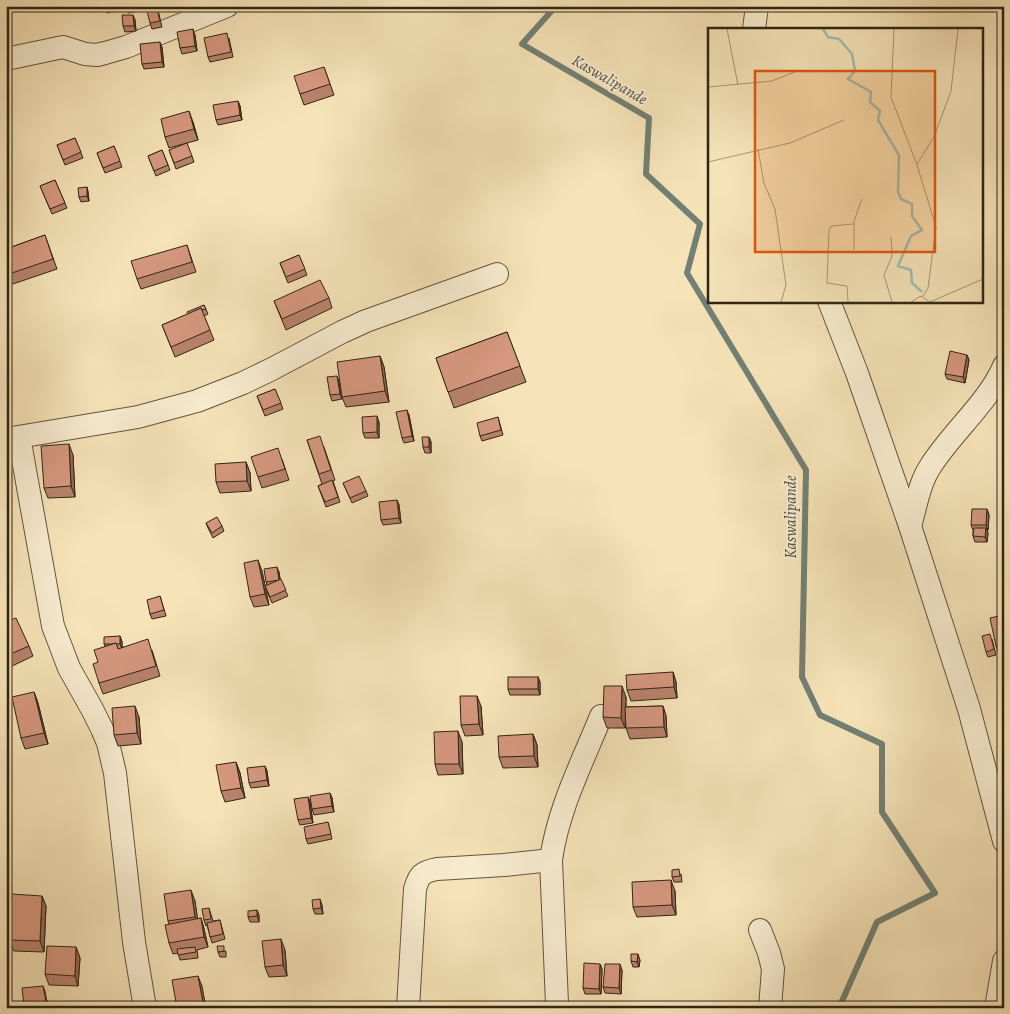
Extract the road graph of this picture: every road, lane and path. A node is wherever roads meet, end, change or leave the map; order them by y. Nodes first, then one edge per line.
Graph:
1 (227, 6) edge
2 (757, 6) edge
3 (754, 28) edge
4 (6, 59) edge
5 (497, 274) dead end
6 (829, 302) edge
7 (1004, 366) edge
8 (13, 438) edge
9 (910, 526) junction
10 (601, 716) edge
11 (1004, 841) edge
12 (552, 860) junction
13 (760, 930) dead end
14 (1004, 961) edge
15 (558, 1004) dead end
16 (145, 1008) edge
17 (408, 1008) edge
18 (770, 1008) edge
19 (996, 1008) edge

1 - 4 street
2 - 3 street
5 - 8 street
6 - 9 street
7 - 9 street
8 - 16 street
9 - 11 street
10 - 12 street
12 - 15 street
12 - 17 street
13 - 18 street
14 - 19 street

